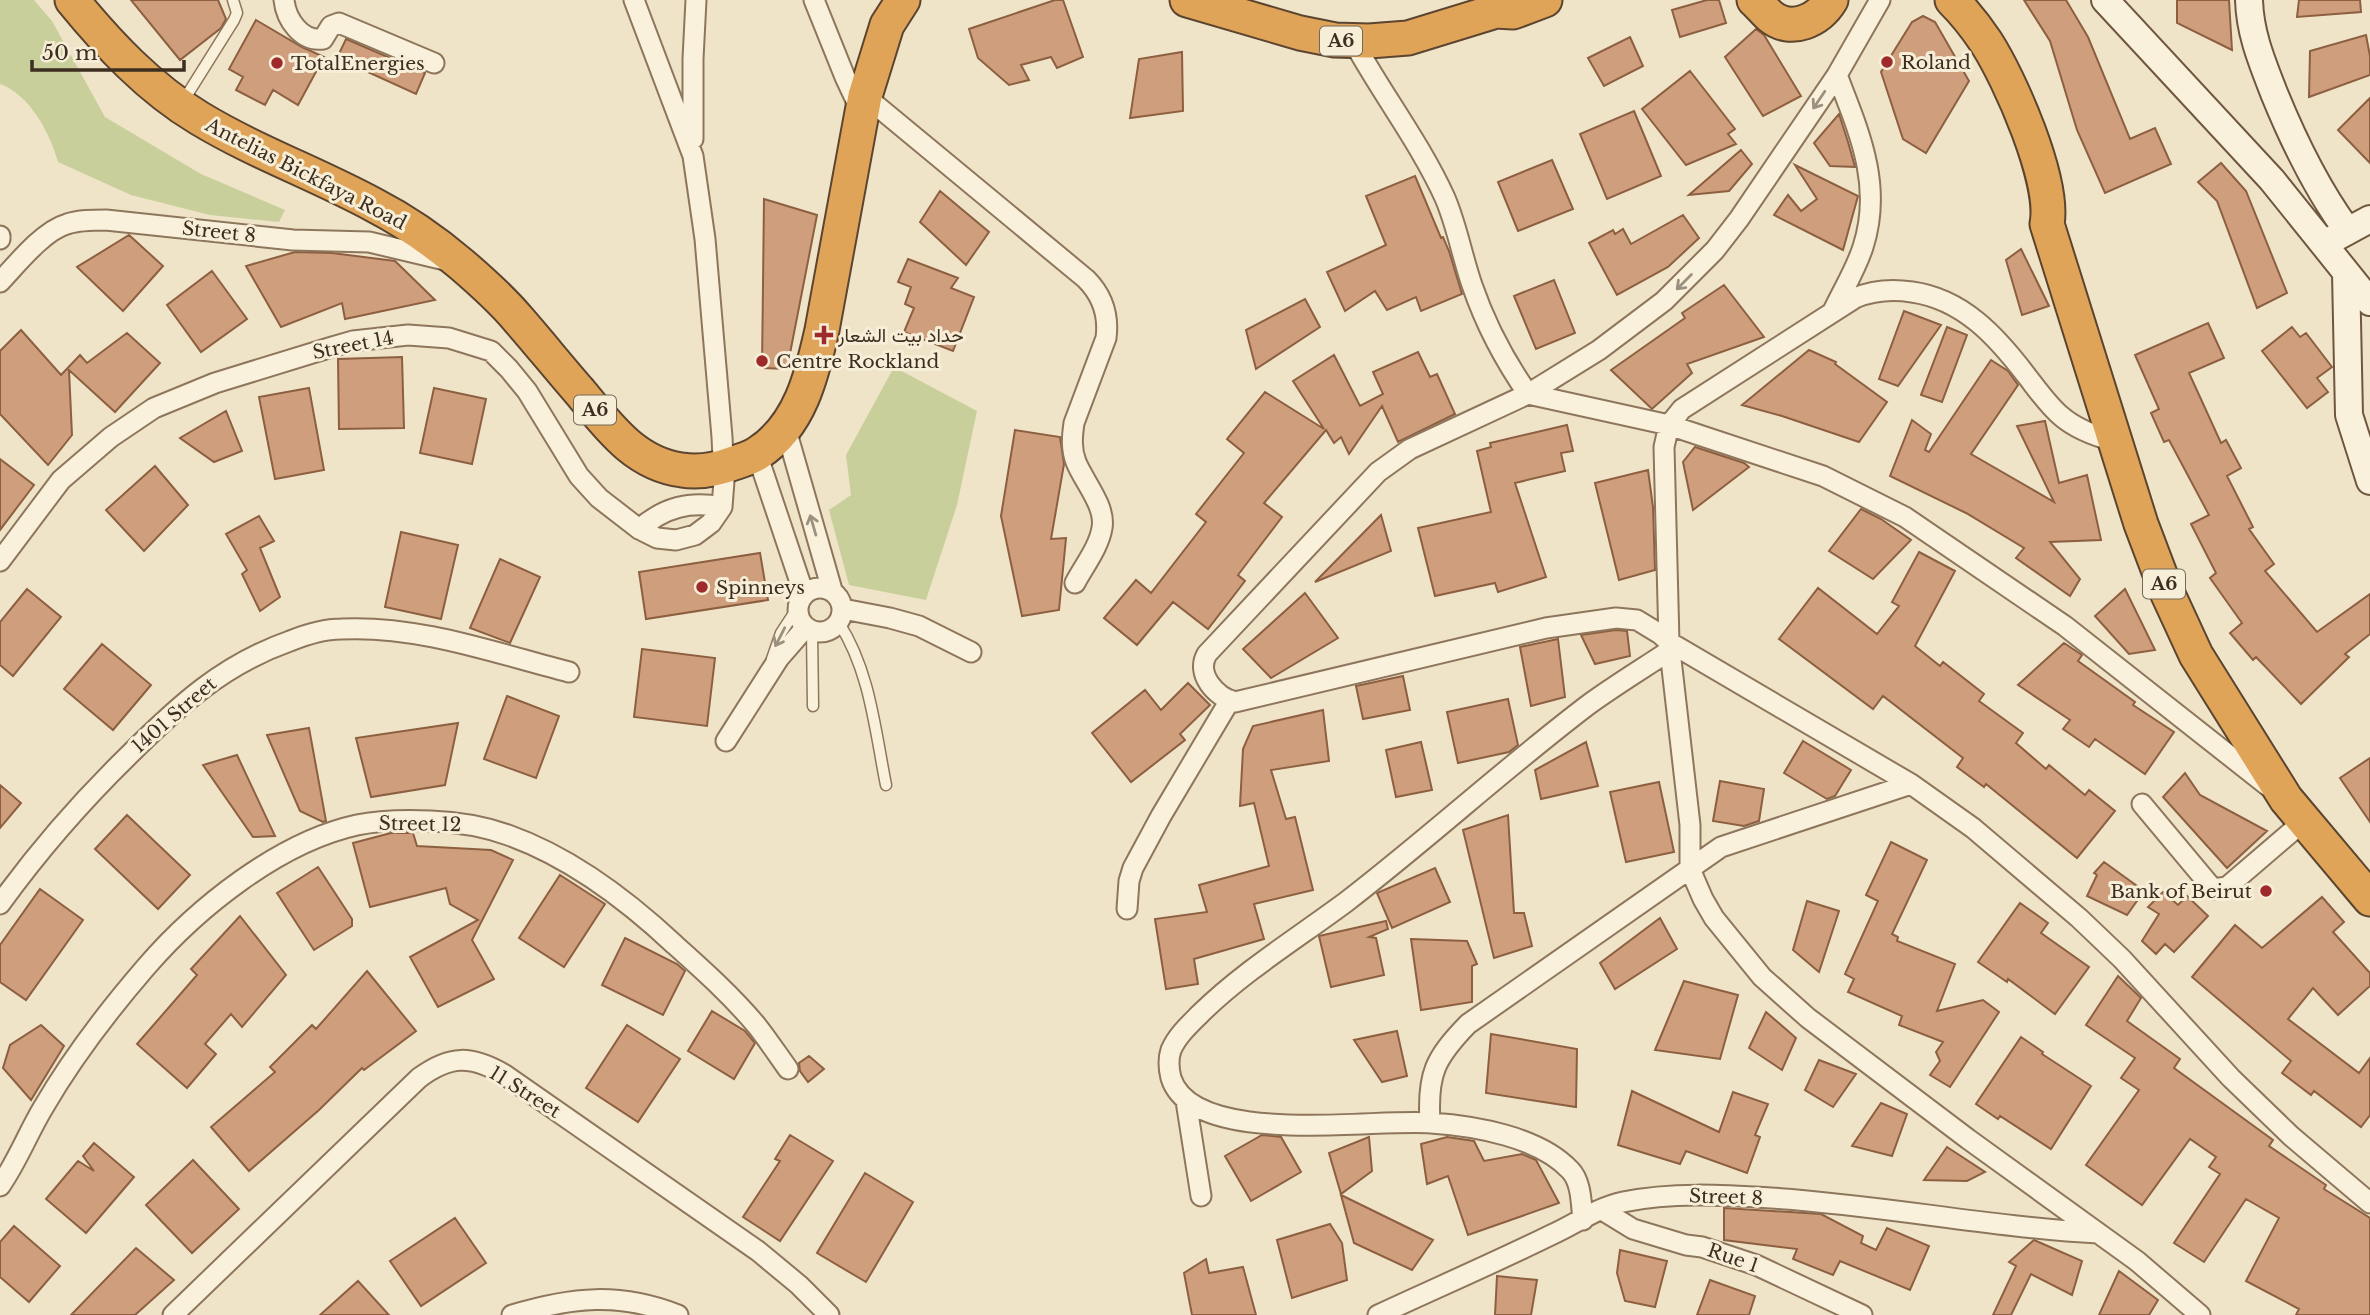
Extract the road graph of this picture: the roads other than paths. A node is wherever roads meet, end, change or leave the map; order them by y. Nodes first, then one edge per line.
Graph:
1 (72, 0) edge
2 (233, 0) edge
3 (284, 0) edge
4 (634, 0) edge
5 (696, 0) edge
6 (814, 0) edge
7 (903, 0) edge
8 (1188, 0) edge
9 (1545, 0) edge
10 (1831, 0) edge
11 (1880, 0) edge
12 (1926, 0) edge
13 (1952, 0) edge
14 (2105, 0) edge
15 (2249, 0) edge
16 (1757, 1) edge
17 (1500, 6) edge
18 (1353, 41) junction
19 (693, 59) junction
20 (434, 63) dead end
21 (662, 71) junction
22 (1837, 75) junction
23 (863, 104) junction
24 (180, 106) junction
25 (693, 156) junction
26 (2047, 224) junction
27 (2348, 231) edge
28 (460, 263) junction
29 (2346, 273) junction
30 (0, 282) edge
31 (2370, 302) edge
32 (1833, 311) junction
33 (1528, 394) junction
34 (1669, 425) junction
35 (785, 426) junction
36 (2114, 441) junction
37 (757, 454) junction
38 (722, 468) junction
39 (686, 471) junction
40 (2370, 481) edge
41 (685, 504) junction
42 (722, 507) junction
43 (639, 529) junction
44 (0, 561) edge
45 (1075, 583) dead end
46 (832, 590) junction
47 (801, 600) junction
48 (841, 616) junction
49 (809, 629) junction
50 (1669, 646) junction
51 (971, 652) dead end
52 (772, 670) junction
53 (569, 672) dead end
54 (1230, 701) junction
55 (813, 706) dead end
56 (726, 741) dead end
57 (1911, 784) junction
58 (886, 785) dead end
59 (2142, 804) dead end
60 (2295, 810) junction
61 (1690, 869) junction
62 (2370, 898) edge
63 (0, 904) edge
64 (1127, 909) dead end
65 (788, 1069) dead end
66 (1186, 1101) junction
67 (1430, 1122) junction
68 (0, 1186) edge
69 (1201, 1196) dead end
70 (2370, 1203) edge
71 (1602, 1210) junction
72 (1583, 1220) junction
73 (2098, 1233) junction
74 (173, 1315) edge
75 (512, 1315) edge
76 (678, 1315) edge
77 (829, 1315) edge
78 (1378, 1315) edge
79 (1861, 1315) edge
80 (2200, 1315) edge

1 - 24 highway, Antelias Bickfaya Road / A6
2 - 24 lane
3 - 20 street
4 - 21 street
5 - 19 street
6 - 23 street
7 - 23 highway, Antelias Bickfaya Road / A6
8 - 18 highway, A6
9 - 17 highway, A6
10 - 16 highway
11 - 22 street
12 - 26 highway, A6
13 - 26 highway, A6
14 - 27 street
15 - 27 street
17 - 18 highway, A6
18 - 33 street
19 - 21 street
19 - 25 street
21 - 25 street
22 - 32 street
22 -> 33 street
23 - 35 highway, Antelias Bickfaya Road / A6
23 - 45 street
24 - 28 highway, Antelias Bickfaya Road / A6
25 - 38 street
26 - 36 highway, A6
27 - 29 street
28 - 30 street, Street 8
28 - 39 highway, Antelias Bickfaya Road / A6
29 - 31 street
29 - 40 street
32 - 34 street
32 - 36 street
33 - 34 street
33 - 54 street
34 - 50 street
34 - 60 street
35 - 37 highway, Antelias Bickfaya Road / A6
46 -> 35 street
36 - 60 highway, A6
37 - 38 highway, Antelias Bickfaya Road / A6
37 - 47 street
38 - 39 highway, Antelias Bickfaya Road / A6
38 - 42 street
39 - 41 street
41 - 42 street
41 - 43 street
42 - 43 street, Street 14
43 - 44 street, Street 14
46 - 47 street
46 - 48 street
47 - 49 street
47 -> 52 lane
48 - 49 street
48 - 51 street
48 - 58 lane
49 - 52 street
49 - 55 lane
50 - 54 street
50 - 57 street
50 - 61 street
50 - 66 street
52 - 56 street
53 - 63 street, 1401 Street
54 - 64 street
57 - 61 street
57 - 70 street
59 - 60 street
60 - 62 highway, A6
61 - 67 street
61 - 73 street
65 - 68 street, Street 12
66 - 67 street
66 - 69 street
67 - 72 street
71 - 72 street, Street 8
71 - 73 street, Street 8
71 - 79 street, Rue 1
72 - 78 street, Street 8
73 - 80 street
74 - 77 street, 11 Street
75 - 76 street

